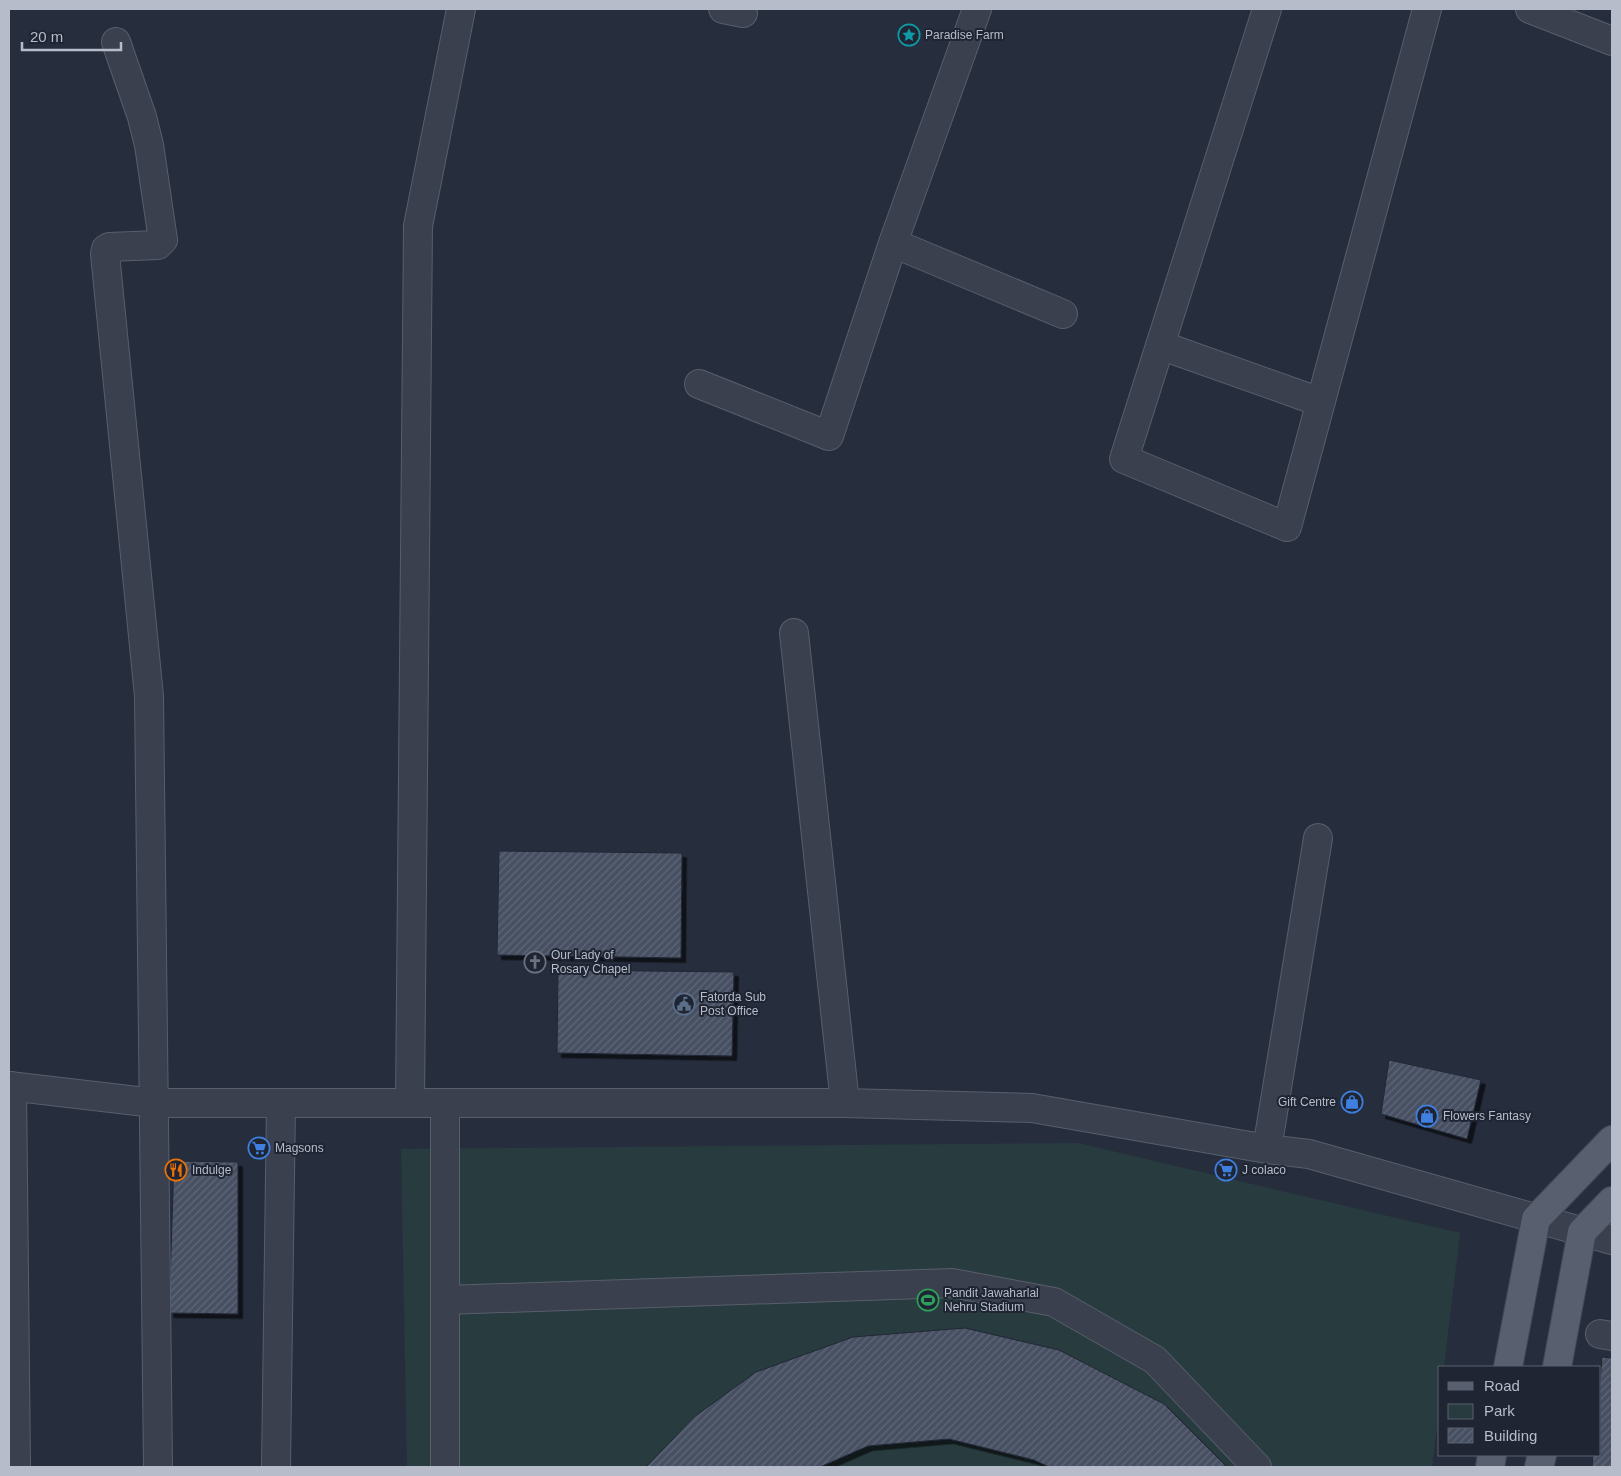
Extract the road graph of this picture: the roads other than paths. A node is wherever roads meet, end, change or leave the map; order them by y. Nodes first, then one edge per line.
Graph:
1 (461, 9) edge
2 (977, 9) edge
3 (1267, 9) edge
4 (1427, 9) edge
5 (1530, 9) edge
6 (1612, 41) edge
7 (116, 42) dead end
8 (893, 242) junction
9 (1063, 314) dead end
10 (1160, 345) junction
11 (699, 384) dead end
12 (1320, 402) junction
13 (794, 633) dead end
14 (1318, 838) dead end
15 (10, 1086) edge
16 (154, 1103) junction
17 (281, 1103) junction
18 (410, 1103) junction
19 (445, 1103) junction
20 (845, 1103) junction
21 (1612, 1140) edge
22 (1267, 1149) junction
23 (1612, 1200) edge
24 (1536, 1219) junction
25 (1582, 1232) junction
26 (1612, 1240) edge
27 (445, 1300) junction
28 (1508, 1366) edge
29 (1557, 1366) edge
30 (16, 1467) edge
31 (158, 1467) edge
32 (276, 1467) edge
33 (445, 1467) edge
34 (1257, 1467) edge

1 - 18 street
2 - 8 street
3 - 10 street
4 - 12 street
5 - 6 street
7 - 16 street
8 - 9 street
8 - 11 street
10 - 12 street
10 - 12 street
13 - 20 street
14 - 22 street
15 - 16 street
15 - 30 street
16 - 17 street
16 - 31 street
17 - 18 street
17 - 32 street
18 - 19 street
19 - 20 street
19 - 27 street
20 - 22 street
21 - 24 main road
22 - 24 street
23 - 25 main road
24 - 25 street
24 - 28 main road
25 - 26 street
25 - 29 main road
27 - 33 street
27 - 34 street

